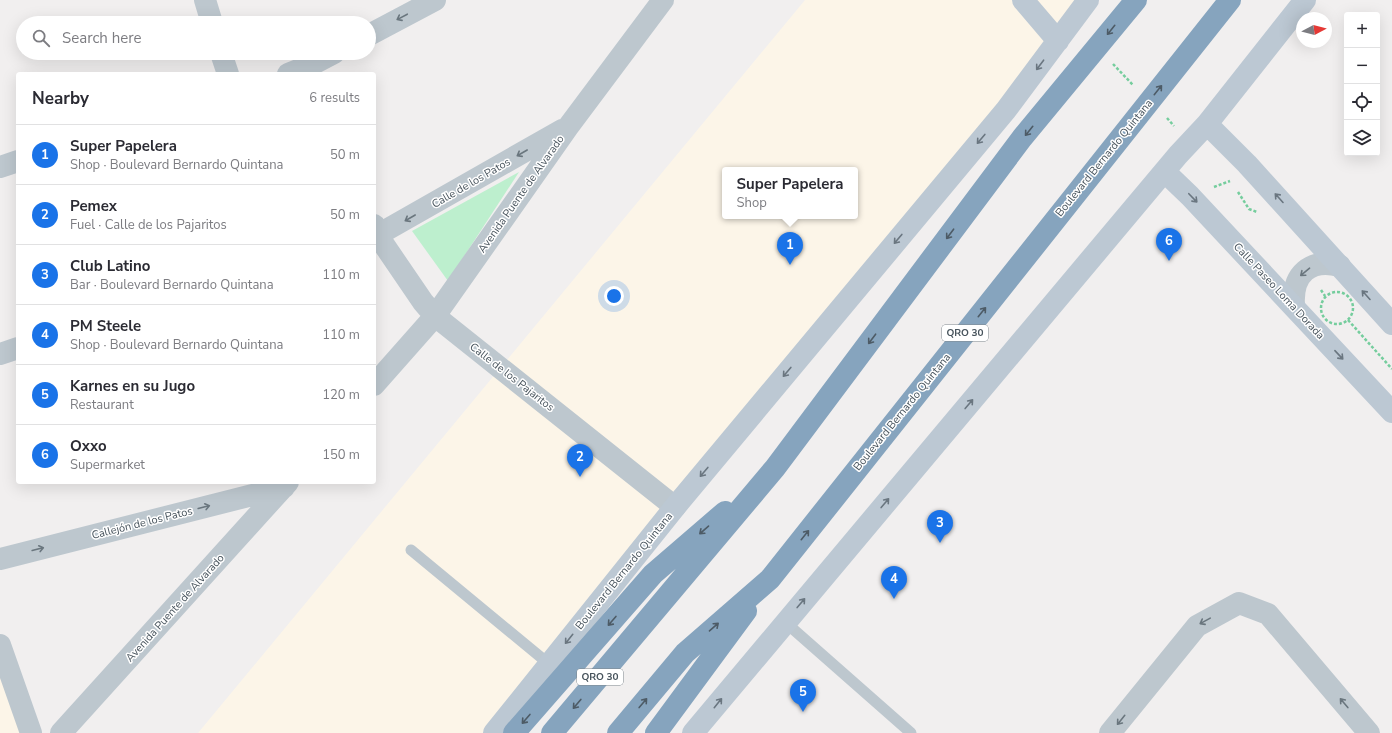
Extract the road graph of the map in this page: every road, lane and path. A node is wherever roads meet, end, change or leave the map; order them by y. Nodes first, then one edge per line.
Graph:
1 (205, 0) edge
2 (434, 0) edge
3 (663, 0) edge
4 (1023, 0) edge
5 (1136, 0) edge
6 (1230, 0) edge
7 (1305, 0) edge
8 (1079, 4) edge
9 (210, 16) edge
10 (376, 31) edge
11 (1058, 41) junction
12 (223, 60) edge
13 (326, 60) edge
14 (1109, 60) dead end
15 (315, 69) edge
16 (227, 72) edge
17 (299, 72) edge
18 (1136, 88) dead end
19 (1164, 115) dead end
20 (1207, 124) junction
21 (568, 127) junction
22 (1180, 132) dead end
23 (16, 162) edge
24 (1247, 164) junction
25 (0, 167) edge
26 (1165, 172) junction
27 (1190, 196) junction
28 (376, 232) edge
29 (376, 234) edge
30 (1340, 266) junction
31 (1294, 305) junction
32 (435, 316) junction
33 (1348, 320) junction
34 (1392, 324) edge
35 (16, 349) edge
36 (0, 354) edge
37 (1392, 369) edge
38 (376, 383) edge
39 (1392, 412) edge
40 (775, 468) junction
41 (286, 484) edge
42 (675, 507) junction
43 (411, 550) dead end
44 (0, 559) edge
45 (770, 579) junction
46 (785, 622) junction
47 (0, 645) edge
48 (549, 664) junction
49 (31, 733) edge
50 (61, 733) edge
51 (494, 733) edge
52 (514, 733) edge
53 (552, 733) edge
54 (618, 733) edge
55 (656, 733) edge
56 (693, 733) edge
57 (911, 733) edge
58 (1110, 733) edge
59 (1369, 733) edge

1 - 9 street
2 -> 10 street
3 - 21 street, Avenida Puente de Alvarado
4 - 11 main road
5 -> 40 highway, QRO 30
45 -> 6 highway, Boulevard Bernardo Quintana / QRO 30
7 - 20 main road
8 - 11 main road, Boulevard Bernardo Quintana
11 -> 42 main road, Boulevard Bernardo Quintana
12 - 16 street
13 - 15 street
14 - 18 path
15 - 17 street
19 - 22 path
20 - 24 main road
20 - 26 main road
21 -> 28 street, Calle de los Patos
21 - 32 street, Avenida Puente de Alvarado
23 - 25 street
24 - 27 path
30 -> 24 main road
26 - 27 main road, Calle Paseo Loma Dorada
46 -> 26 main road
27 -> 31 main road, Calle Paseo Loma Dorada
29 - 32 street, Calle de los Pajaritos
30 -> 31 street
34 -> 30 main road
31 -> 39 main road, Calle Paseo Loma Dorada
32 - 38 street, Avenida Puente de Alvarado
32 - 42 street, Calle de los Pajaritos
33 - 33 path
33 - 37 path
35 - 36 street
40 -> 52 highway
40 -> 53 highway, QRO 30
44 -> 41 street, Callejón de los Patos
41 - 50 street, Avenida Puente de Alvarado
42 -> 48 main road, Boulevard Bernardo Quintana
43 - 48 lane
54 -> 45 highway, Boulevard Bernardo Quintana / QRO 30
45 - 55 highway
56 -> 46 main road
46 - 57 lane
47 - 49 street
48 - 51 main road, Boulevard Bernardo Quintana
59 -> 58 street

